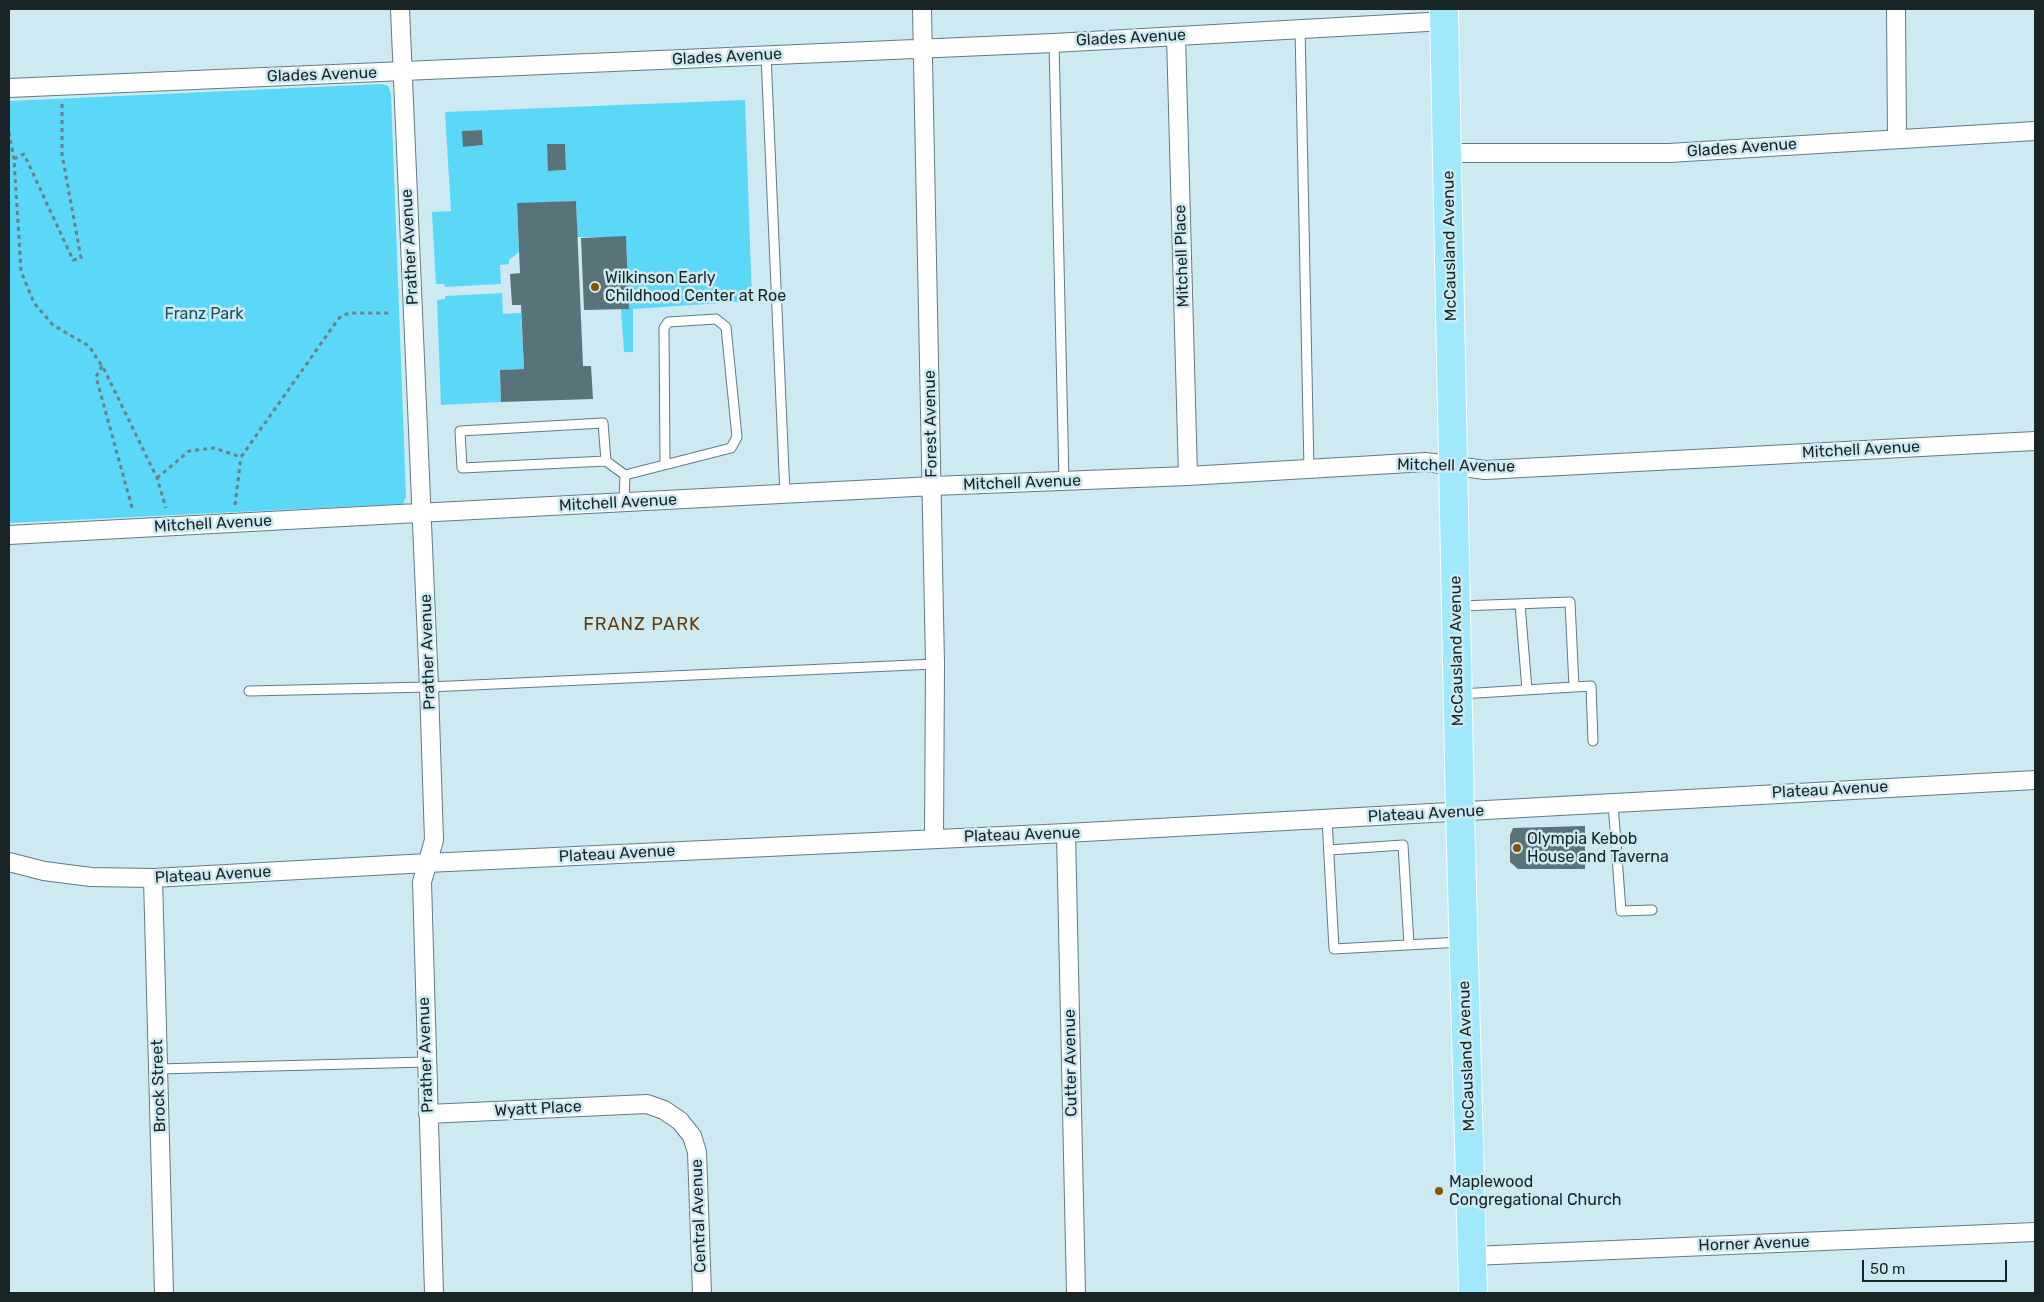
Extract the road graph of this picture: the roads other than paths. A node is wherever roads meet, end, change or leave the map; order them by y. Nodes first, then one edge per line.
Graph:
1 (400, 9) edge
2 (922, 9) edge
3 (1896, 9) edge
4 (1445, 15) edge
5 (1300, 28) junction
6 (1176, 36) junction
7 (1054, 42) junction
8 (923, 48) junction
9 (766, 55) junction
10 (402, 72) junction
11 (9, 88) edge
12 (2035, 131) edge
13 (1897, 138) junction
14 (1448, 153) junction
15 (2035, 441) edge
16 (606, 460) junction
17 (665, 464) junction
18 (1454, 466) junction
19 (1309, 470) junction
20 (625, 475) junction
21 (1188, 476) junction
22 (1064, 482) junction
23 (933, 486) junction
24 (785, 495) junction
25 (624, 503) junction
26 (422, 513) junction
27 (9, 535) edge
28 (1520, 604) junction
29 (1456, 606) junction
30 (936, 664) junction
31 (429, 687) junction
32 (1574, 688) junction
33 (1527, 690) junction
34 (249, 691) dead end
35 (1458, 694) junction
36 (1593, 741) dead end
37 (2035, 780) edge
38 (1613, 803) junction
39 (1460, 812) junction
40 (1327, 819) junction
41 (1066, 833) junction
42 (934, 839) junction
43 (1329, 850) junction
44 (9, 862) edge
45 (427, 864) junction
46 (153, 878) junction
47 (1652, 910) dead end
48 (1464, 942) junction
49 (1409, 945) junction
50 (426, 1062) junction
51 (158, 1070) junction
52 (647, 1104) joint
53 (428, 1114) junction
54 (2035, 1232) edge
55 (1472, 1256) junction
56 (164, 1293) edge
57 (434, 1293) edge
58 (702, 1293) edge
59 (1076, 1293) edge
60 (1473, 1293) edge

1 - 10 street, Prather Avenue
2 - 8 street, Forest Avenue
3 - 13 street
4 - 5 street, Glades Avenue
4 - 14 main road, McCausland Avenue
5 - 6 street, Glades Avenue
5 - 19 lane
6 - 7 street, Glades Avenue
6 - 21 street, Mitchell Place
7 - 8 street, Glades Avenue
7 - 22 lane
8 - 9 street, Glades Avenue
8 - 23 street, Forest Avenue
9 - 10 street, Glades Avenue
9 - 24 lane
10 - 11 street, Glades Avenue
10 - 26 street, Prather Avenue
12 - 13 street, Glades Avenue
13 - 14 street, Glades Avenue
14 - 18 main road, McCausland Avenue
15 - 18 street, Mitchell Avenue
16 - 16 lane
16 - 20 lane
17 - 17 lane
17 - 20 lane
18 - 19 street, Mitchell Avenue
18 - 29 main road, McCausland Avenue
19 - 21 street, Mitchell Avenue
20 - 25 lane
21 - 22 street, Mitchell Avenue
22 - 23 street, Mitchell Avenue
23 - 24 street, Mitchell Avenue
23 - 30 street, Forest Avenue
24 - 25 street, Mitchell Avenue
25 - 26 street, Mitchell Avenue
26 - 27 street, Mitchell Avenue
26 - 31 street, Prather Avenue
28 - 29 lane
28 - 32 lane
28 - 33 lane
29 - 35 main road, McCausland Avenue
30 - 31 lane
30 - 42 street, Forest Avenue
31 - 34 lane
31 - 45 street, Prather Avenue
32 - 33 lane
32 - 36 lane
33 - 35 lane
35 - 39 main road, McCausland Avenue
37 - 38 street, Plateau Avenue
38 - 39 street, Plateau Avenue
38 - 47 lane
39 - 40 street, Plateau Avenue
39 - 48 main road, McCausland Avenue
40 - 41 street, Plateau Avenue
40 - 43 lane
41 - 42 street, Plateau Avenue
41 - 59 street, Cutter Avenue
42 - 45 street, Plateau Avenue
43 - 49 lane
43 - 49 lane
44 - 46 street, Plateau Avenue
45 - 46 street, Plateau Avenue
45 - 50 street, Prather Avenue
46 - 51 street, Brock Street
48 - 49 lane
48 - 55 main road, McCausland Avenue
50 - 51 lane
50 - 53 street, Prather Avenue
51 - 56 street, Brock Street
52 - 53 street, Wyatt Place
52 - 58 street, Central Avenue
53 - 57 street, Prather Avenue
54 - 55 street, Horner Avenue
55 - 60 main road, McCausland Avenue

